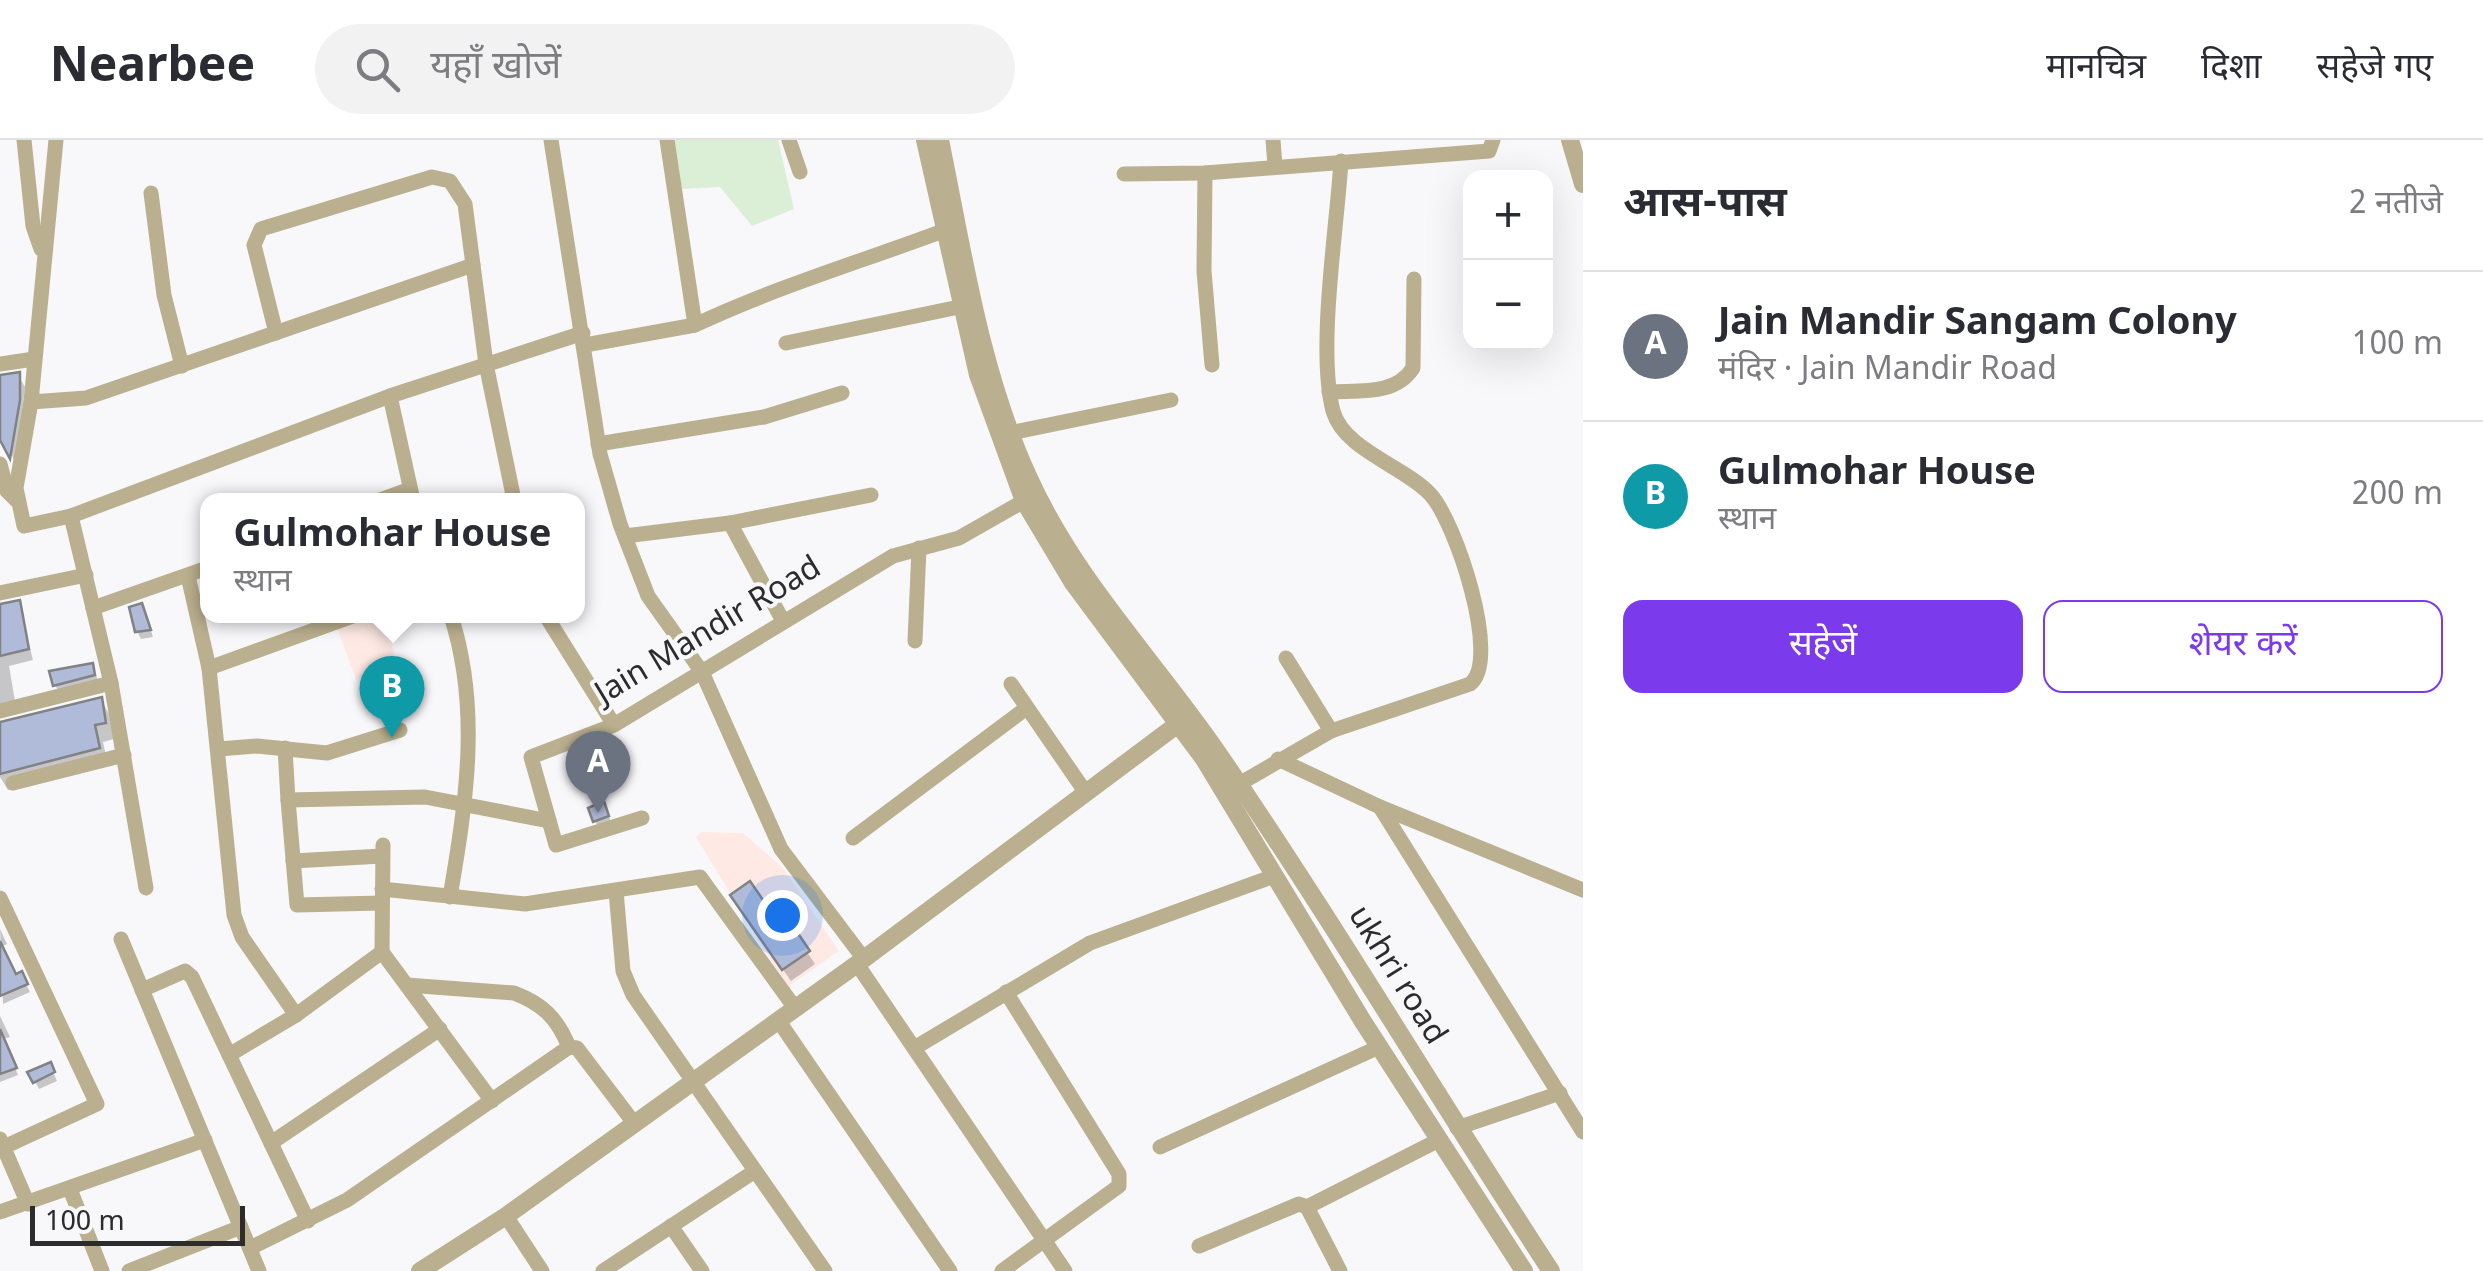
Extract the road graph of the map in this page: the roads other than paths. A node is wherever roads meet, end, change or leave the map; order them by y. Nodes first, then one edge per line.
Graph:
1 (24, 140) edge
2 (56, 140) edge
3 (551, 140) edge
4 (667, 140) edge
5 (790, 140) edge
6 (925, 140) edge
7 (940, 140) edge
8 (1273, 140) edge
9 (1493, 140) edge
10 (1570, 140) edge
11 (1342, 160) junction
12 (1275, 166) junction
13 (800, 172) dead end
14 (1204, 173) junction
15 (1124, 174) dead end
16 (1583, 184) edge
17 (151, 193) dead end
18 (944, 231) junction
19 (43, 253) junction
20 (473, 264) junction
21 (1414, 280) dead end
22 (959, 307) junction
23 (695, 325) junction
24 (276, 333) junction
25 (584, 339) junction
26 (786, 343) dead end
27 (34, 359) junction
28 (0, 364) edge
29 (486, 364) junction
30 (1212, 365) dead end
31 (182, 366) junction
32 (842, 392) dead end
33 (1330, 392) junction
34 (390, 396) junction
35 (1171, 400) dead end
36 (31, 402) junction
37 (1010, 433) junction
38 (598, 444) junction
39 (0, 464) edge
40 (411, 493) edge
41 (513, 493) edge
42 (871, 495) dead end
43 (16, 500) junction
44 (1024, 501) junction
45 (71, 516) junction
46 (730, 523) junction
47 (625, 536) junction
48 (919, 548) junction
49 (200, 571) edge
50 (86, 575) junction
51 (188, 576) junction
52 (0, 593) edge
53 (93, 608) junction
54 (783, 621) junction
55 (333, 623) edge
56 (451, 623) edge
57 (550, 623) edge
58 (915, 640) dead end
59 (1286, 658) dead end
60 (209, 668) junction
61 (702, 672) junction
62 (110, 683) junction
63 (1011, 684) dead end
64 (1024, 709) junction
65 (0, 711) edge
66 (1185, 718) junction
67 (614, 725) junction
68 (400, 730) dead end
69 (1332, 731) junction
70 (284, 748) junction
71 (219, 749) junction
72 (124, 755) junction
73 (1278, 759) junction
74 (13, 782) dead end
75 (1239, 784) junction
76 (1086, 793) junction
77 (288, 800) junction
78 (467, 803) junction
79 (1380, 807) junction
80 (642, 818) dead end
81 (549, 821) junction
82 (853, 838) dead end
83 (293, 860) junction
84 (1274, 876) junction
85 (146, 888) dead end
86 (1583, 890) edge
87 (616, 891) junction
88 (382, 896) junction
89 (450, 897) junction
90 (0, 898) edge
91 (121, 939) dead end
92 (382, 952) junction
93 (860, 962) junction
94 (407, 986) junction
95 (142, 990) junction
96 (1006, 992) junction
97 (795, 1008) junction
98 (296, 1014) junction
99 (778, 1020) junction
100 (440, 1030) junction
101 (1379, 1046) junction
102 (569, 1047) junction
103 (916, 1048) junction
104 (230, 1055) junction
105 (692, 1081) junction
106 (1560, 1093) junction
107 (492, 1101) junction
108 (634, 1123) junction
109 (1457, 1128) junction
110 (1583, 1132) edge
111 (205, 1140) junction
112 (1439, 1140) junction
113 (2, 1143) edge
114 (271, 1143) junction
115 (1160, 1147) dead end
116 (755, 1172) junction
117 (70, 1188) junction
118 (28, 1204) junction
119 (1307, 1207) junction
120 (0, 1212) edge
121 (506, 1216) junction
122 (308, 1221) junction
123 (671, 1226) junction
124 (241, 1227) junction
125 (1046, 1240) junction
126 (1199, 1246) dead end
127 (250, 1248) junction
128 (102, 1271) edge
129 (130, 1271) edge
130 (260, 1271) edge
131 (420, 1271) edge
132 (542, 1271) edge
133 (602, 1271) edge
134 (702, 1271) edge
135 (825, 1271) edge
136 (950, 1271) edge
137 (1002, 1271) edge
138 (1065, 1271) edge
139 (1340, 1271) edge
140 (1524, 1271) edge
141 (1551, 1271) edge

1 - 19 street
2 - 19 street
3 - 25 street
4 - 23 street
5 - 13 street
6 - 18 street
7 - 37 street
8 - 12 street
9 - 11 street
10 - 16 street
11 - 12 street
11 - 33 street
12 - 14 street
14 - 15 street
14 - 30 street
17 - 31 street
18 - 22 street
18 - 23 street
19 - 27 street
20 - 24 street
20 - 24 street
20 - 29 street
21 - 33 street
22 - 26 street
22 - 44 street
23 - 25 street
24 - 31 street
25 - 29 street
25 - 38 street
27 - 28 street
27 - 36 street
29 - 34 street
29 - 41 street
31 - 36 street
32 - 38 street
33 - 69 street
34 - 40 street
34 - 45 street
35 - 37 street
36 - 43 street
37 - 66 street
38 - 47 street
39 - 43 street
42 - 46 street
43 - 45 street
44 - 48 street, Jain Mandir Road
44 - 66 street
45 - 50 street
46 - 47 street
46 - 54 street
47 - 61 street
48 - 54 street, Jain Mandir Road
48 - 58 street
49 - 51 street
50 - 52 street
50 - 53 street
51 - 53 street
51 - 60 street
53 - 62 street
54 - 61 street, Jain Mandir Road
55 - 60 street
56 - 78 street
57 - 67 street
59 - 69 street
60 - 71 street
61 - 67 street, Jain Mandir Road
61 - 93 street
62 - 65 street
62 - 72 street
63 - 64 street
64 - 76 street
64 - 82 street
66 - 75 street, ukhri road
66 - 76 street
66 - 84 street
67 - 81 street, Jain Mandir Road
68 - 70 street
69 - 73 street
70 - 71 street
70 - 77 street
71 - 98 street
72 - 74 street
72 - 85 street
73 - 75 street
73 - 79 street
75 - 109 street, ukhri road
76 - 93 street
77 - 78 street
77 - 83 street
78 - 81 street
78 - 89 street
79 - 86 street
79 - 106 street
80 - 81 street
83 - 88 street
83 - 88 street
84 - 96 street
84 - 101 street
87 - 89 street
87 - 97 street
87 - 105 street
88 - 89 street
88 - 92 street
90 - 113 street
91 - 95 street
92 - 94 street
92 - 98 street
93 - 97 street
93 - 103 street
94 - 100 street
94 - 102 street
95 - 104 street
95 - 111 street
96 - 103 street
96 - 125 street
97 - 99 street
98 - 104 street
99 - 105 street
99 - 136 street
100 - 107 street
100 - 114 street
101 - 112 street
101 - 115 street
102 - 107 street
102 - 108 street
103 - 125 street
104 - 114 street
105 - 108 street
105 - 116 street
106 - 109 street
106 - 110 street
107 - 122 street
108 - 121 street
109 - 141 street, ukhri road
111 - 117 street
111 - 124 street
112 - 119 street
112 - 140 street
113 - 118 street
114 - 122 street
116 - 123 street
116 - 135 street
117 - 118 street
117 - 128 street
118 - 120 street
119 - 126 street
119 - 139 street
121 - 131 street
121 - 132 street
122 - 127 street
123 - 133 street
123 - 134 street
124 - 127 street
124 - 129 street
125 - 137 street
125 - 138 street
127 - 130 street

